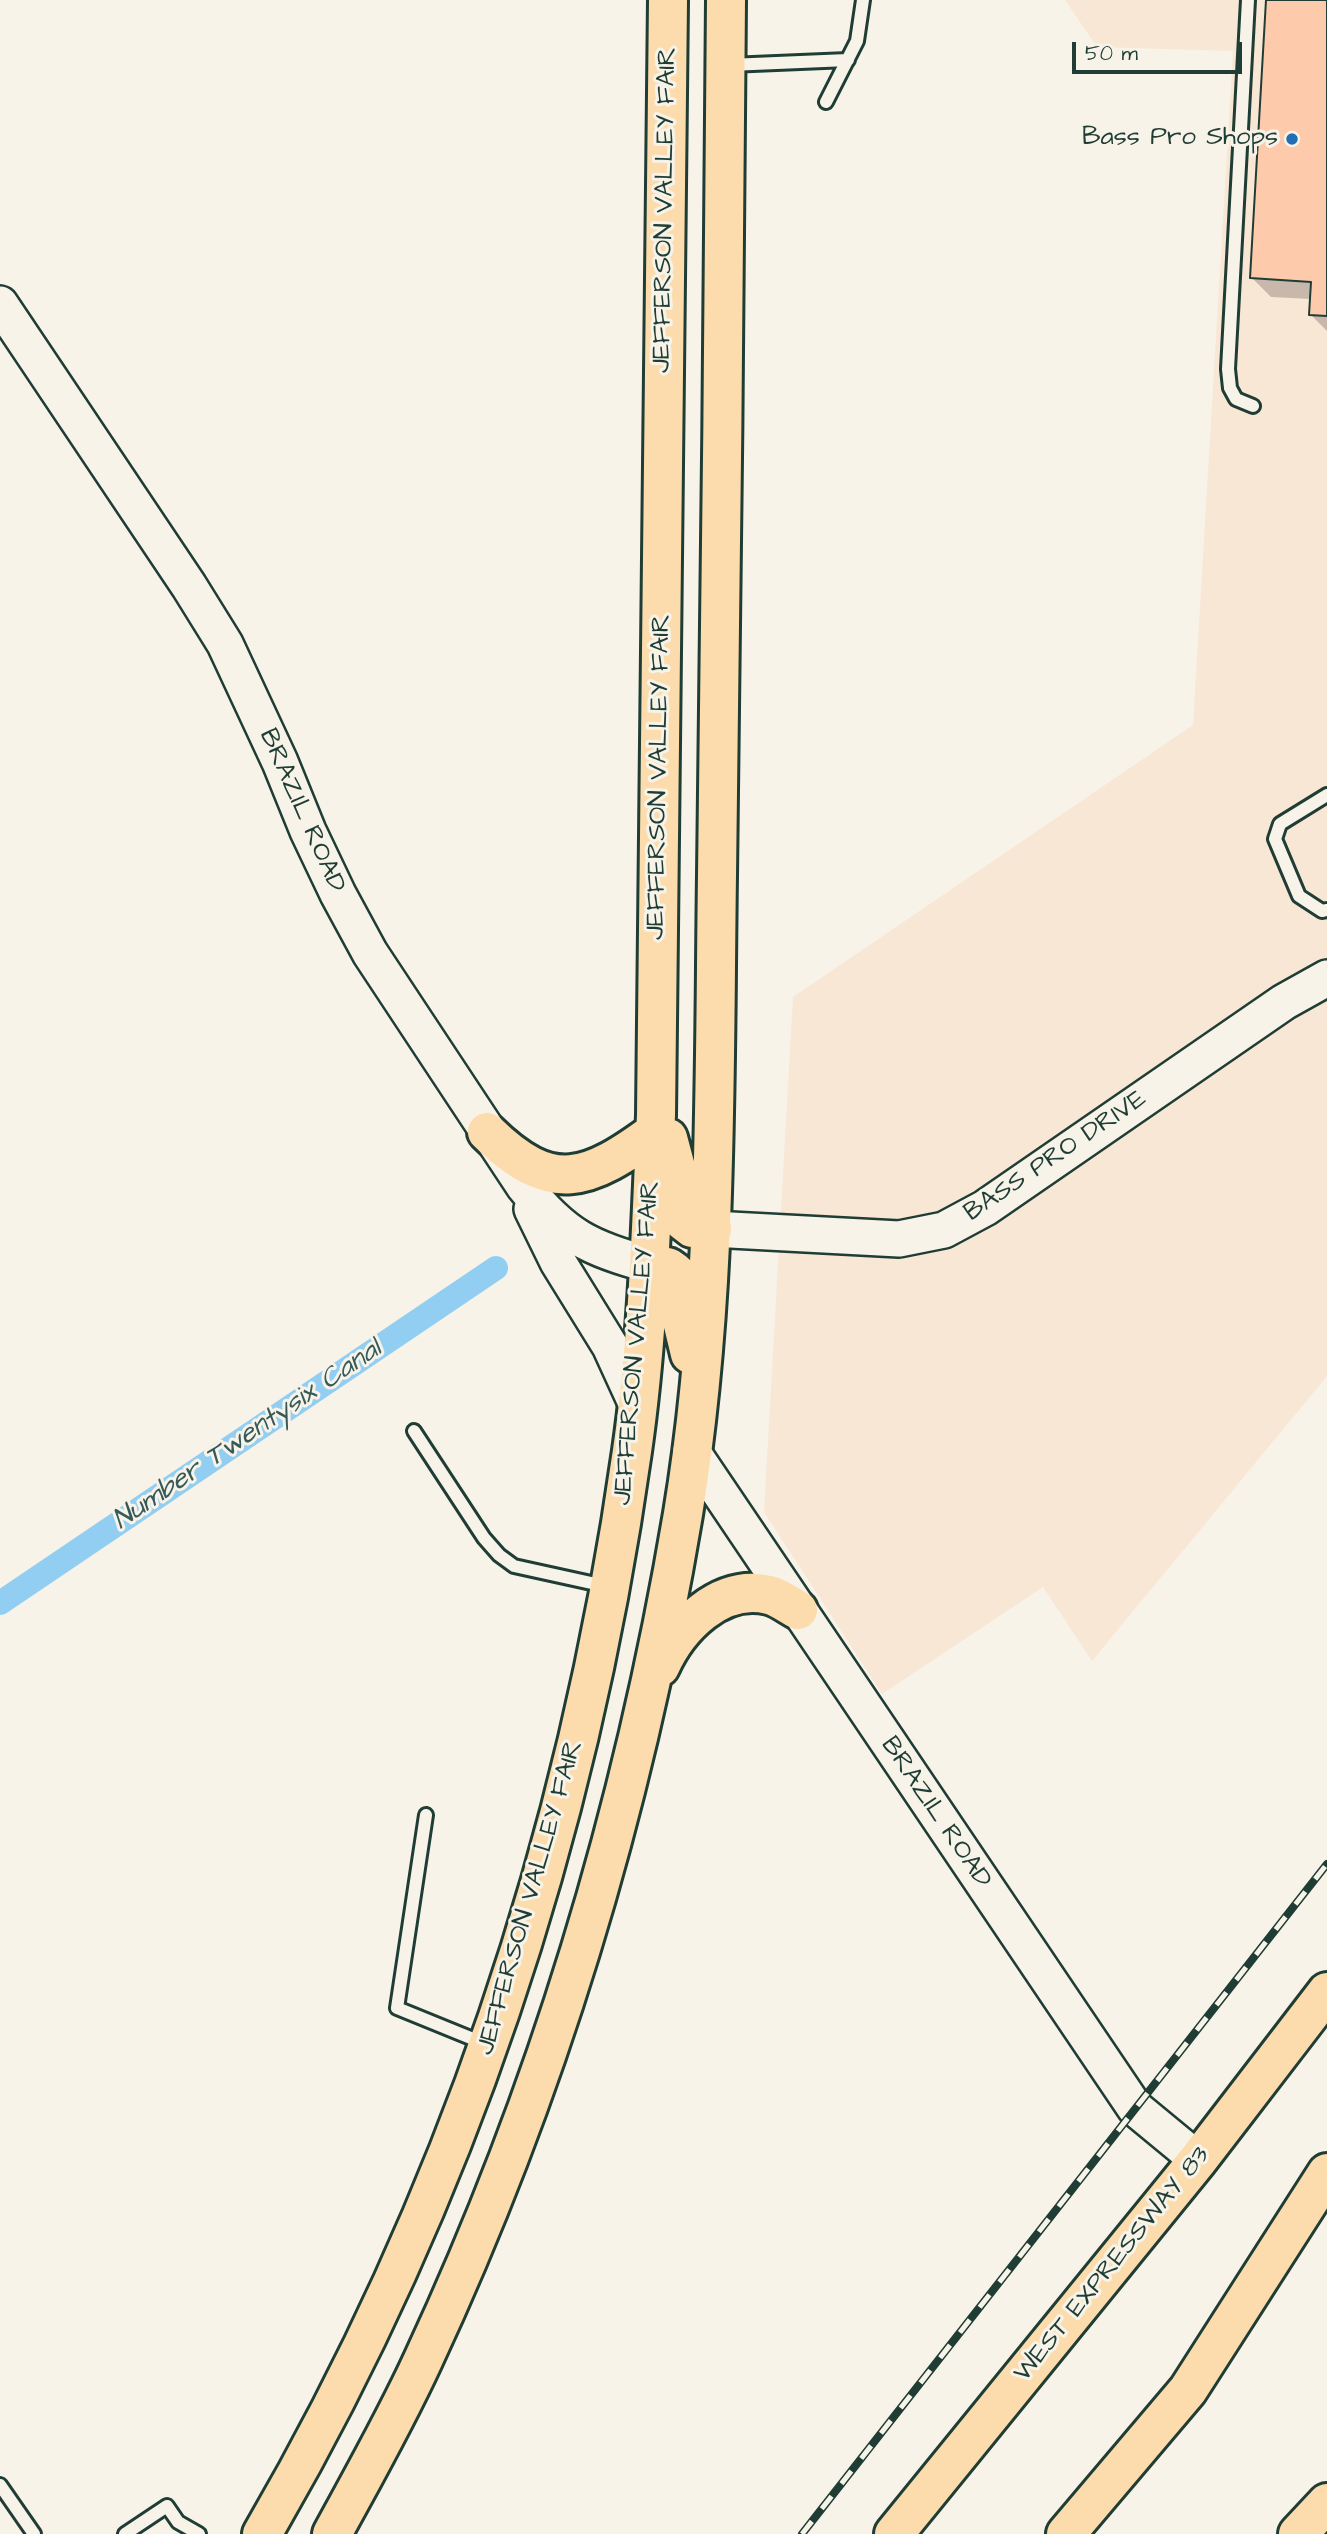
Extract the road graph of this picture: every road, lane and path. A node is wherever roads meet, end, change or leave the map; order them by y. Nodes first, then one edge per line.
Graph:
1 (668, 0) edge
2 (726, 0) edge
3 (863, 0) edge
4 (1248, 0) edge
5 (848, 60) junction
6 (726, 65) junction
7 (826, 102) dead end
8 (0, 304) edge
9 (1252, 406) dead end
10 (1327, 795) edge
11 (1327, 910) edge
12 (1327, 978) edge
13 (656, 1088) junction
14 (656, 1131) junction
15 (487, 1132) junction
16 (524, 1186) junction
17 (712, 1229) junction
18 (651, 1265) junction
19 (697, 1401) junction
20 (636, 1405) junction
21 (414, 1431) dead end
22 (691, 1450) junction
23 (610, 1588) junction
24 (798, 1610) junction
25 (646, 1701) junction
26 (426, 1815) dead end
27 (1327, 1992) edge
28 (490, 2046) junction
29 (1198, 2160) junction
30 (1327, 2173) edge
31 (0, 2485) edge
32 (1327, 2503) edge
33 (34, 2534) edge
34 (125, 2534) edge
35 (199, 2534) edge
36 (262, 2534) edge
37 (332, 2534) edge
38 (894, 2534) edge
39 (1066, 2534) edge
40 (1298, 2534) edge

1 - 13 main road, JEFFERSON VALLEY FAIR
2 - 6 main road
3 - 5 lane
4 - 9 lane
5 - 6 lane
5 - 7 lane
6 - 17 main road
8 - 15 street, BRAZIL ROAD
10 - 11 lane
12 - 17 street, BASS PRO DRIVE
13 - 14 main road, JEFFERSON VALLEY FAIR
13 - 17 main road
14 - 15 main road
14 - 18 main road, JEFFERSON VALLEY FAIR
15 - 16 street, BRAZIL ROAD
16 - 18 street, BRAZIL ROAD
16 - 20 street
17 - 19 main road
18 - 19 main road
18 - 20 main road, JEFFERSON VALLEY FAIR
19 - 22 main road
20 - 23 main road, JEFFERSON VALLEY FAIR
21 - 23 lane
22 - 24 street, BRAZIL ROAD
22 - 25 main road
23 - 28 main road, JEFFERSON VALLEY FAIR
24 - 25 main road
24 - 29 street, BRAZIL ROAD
25 - 37 main road
26 - 28 lane
27 - 29 main road, WEST EXPRESSWAY 83
28 - 36 main road, JEFFERSON VALLEY FAIR
29 - 38 main road, WEST EXPRESSWAY 83
30 - 39 main road
31 - 33 lane
32 - 40 main road
34 - 35 lane

